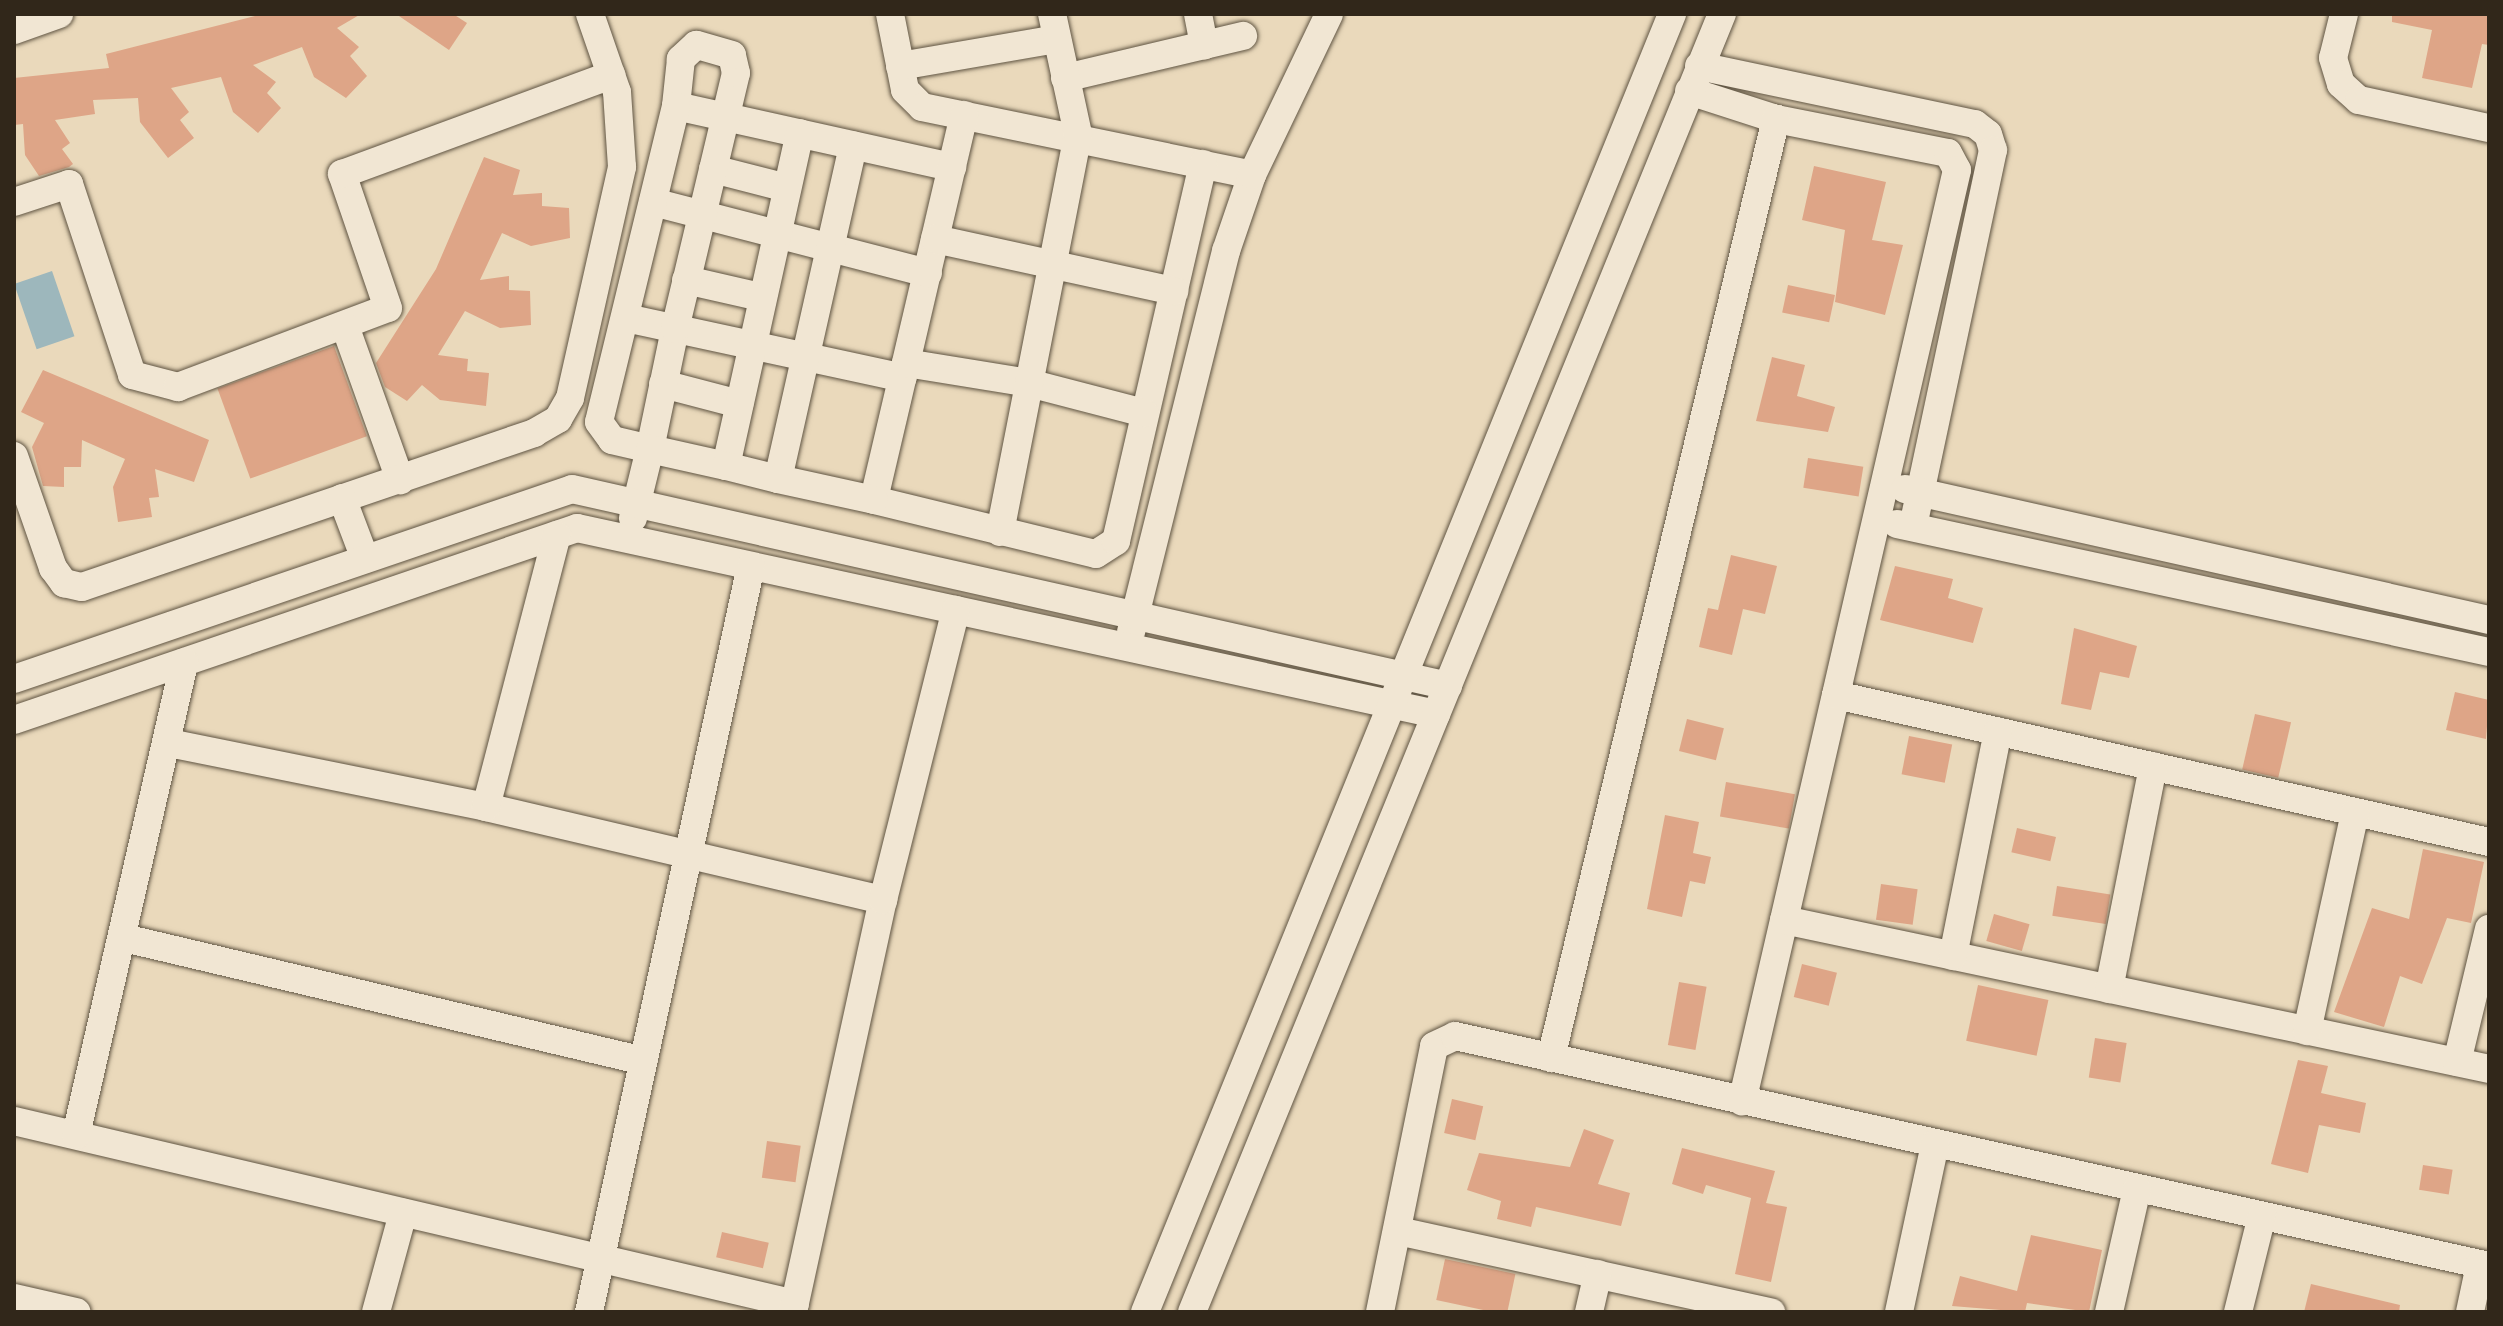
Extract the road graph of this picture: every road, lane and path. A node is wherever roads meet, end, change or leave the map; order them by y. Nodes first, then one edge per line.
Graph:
1 (59, 14) edge
2 (590, 14) edge
3 (890, 14) edge
4 (1198, 14) edge
5 (1329, 14) edge
6 (1672, 14) edge
7 (1722, 14) edge
8 (2344, 14) edge
9 (1055, 26) edge
10 (14, 30) edge
11 (1243, 36) dead end
12 (1204, 45) junction
13 (900, 66) junction
14 (611, 75) junction
15 (1065, 78) junction
16 (1694, 79) junction
17 (676, 106) junction
18 (964, 115) junction
19 (725, 117) junction
20 (1776, 119) junction
21 (2489, 128) edge
22 (800, 133) junction
23 (1078, 134) junction
24 (1988, 134) junction
25 (853, 145) junction
26 (1955, 159) junction
27 (1203, 164) junction
28 (952, 167) junction
29 (713, 169) junction
30 (1252, 175) junction
31 (787, 188) junction
32 (14, 202) edge
33 (653, 202) junction
34 (702, 215) junction
35 (777, 234) junction
36 (935, 239) junction
37 (831, 248) junction
38 (1053, 263) junction
39 (928, 273) junction
40 (686, 280) junction
41 (1174, 291) junction
42 (761, 297) junction
43 (626, 318) junction
44 (345, 326) junction
45 (675, 329) junction
46 (750, 345) junction
47 (806, 357) junction
48 (905, 370) junction
49 (1029, 383) junction
50 (663, 384) junction
51 (739, 404) junction
52 (1144, 413) junction
53 (650, 449) junction
54 (14, 456) edge
55 (726, 466) junction
56 (778, 479) junction
57 (400, 480) junction
58 (1885, 484) junction
59 (1920, 492) junction
60 (342, 498) junction
61 (874, 500) junction
62 (636, 502) junction
63 (1877, 519) junction
64 (1913, 527) junction
65 (1000, 532) junction
66 (557, 535) junction
67 (630, 539) junction
68 (365, 559) junction
69 (751, 566) junction
70 (956, 610) junction
71 (1137, 615) junction
72 (2489, 620) edge
73 (1126, 647) junction
74 (2489, 652) edge
75 (184, 662) junction
76 (1404, 676) junction
77 (14, 679) edge
78 (1448, 686) junction
79 (1836, 695) junction
80 (1392, 704) junction
81 (1436, 714) junction
82 (14, 720) edge
83 (1998, 731) junction
84 (169, 743) junction
85 (2153, 766) junction
86 (486, 807) junction
87 (2355, 812) junction
88 (2489, 842) edge
89 (689, 856) junction
90 (883, 900) junction
91 (1784, 920) junction
92 (2489, 929) edge
93 (124, 938) junction
94 (1953, 956) junction
95 (2109, 989) junction
96 (2307, 1031) junction
97 (1551, 1058) junction
98 (644, 1061) junction
99 (2457, 1062) junction
100 (2489, 1069) edge
101 (1742, 1102) junction
102 (14, 1121) edge
103 (76, 1135) junction
104 (1935, 1144) junction
105 (2137, 1189) junction
106 (403, 1213) junction
107 (2262, 1216) junction
108 (1398, 1231) junction
109 (604, 1257) junction
110 (2485, 1266) edge
111 (1598, 1274) junction
112 (14, 1298) edge
113 (794, 1308) edge
114 (76, 1312) edge
115 (376, 1312) edge
116 (589, 1312) edge
117 (1145, 1312) edge
118 (1192, 1312) edge
119 (1380, 1312) edge
120 (1589, 1312) edge
121 (1771, 1312) edge
122 (1899, 1312) edge
123 (2109, 1312) edge
124 (2238, 1312) edge
125 (2470, 1312) edge

1 - 10 street
2 - 14 street
3 - 13 street
4 - 12 street
5 - 30 street
6 - 76 street
7 - 16 street
8 - 21 street
9 - 13 street
9 - 15 street
11 - 12 street
12 - 15 street
13 - 18 street
14 - 44 street
14 - 57 street
15 - 23 street
16 - 20 street
16 - 24 street
16 - 78 street
17 - 19 street
17 - 19 street
17 - 33 street
18 - 23 street
18 - 28 street
19 - 22 street
19 - 29 street
20 - 26 street
20 - 97 street
22 - 25 street
22 - 31 street
23 - 27 street
23 - 38 street
24 - 26 street
24 - 59 street
25 - 28 street
25 - 37 street
26 - 58 street
27 - 30 street
27 - 41 street
28 - 36 street
29 - 31 street
29 - 34 street
30 - 71 street
31 - 35 street
32 - 44 street
33 - 34 street
33 - 43 street
34 - 35 street
34 - 40 street
35 - 37 street
35 - 42 street
36 - 38 street
36 - 39 street
37 - 39 street
37 - 47 street
38 - 41 street
38 - 49 street
39 - 48 street
40 - 42 street
40 - 45 street
41 - 52 street
42 - 46 street
43 - 45 street
43 - 53 street
44 - 57 street
45 - 46 street
45 - 50 street
46 - 47 street
46 - 51 street
47 - 48 street
47 - 56 street
48 - 49 street
48 - 61 street
49 - 52 street
49 - 65 street
50 - 51 street
50 - 53 street
51 - 55 street
52 - 65 street
53 - 55 street
53 - 62 street
54 - 60 street
55 - 56 street
56 - 61 street
57 - 60 street
58 - 59 street
58 - 63 street
59 - 64 street
59 - 72 street
60 - 68 street
61 - 65 street
62 - 67 street
62 - 68 street
62 - 71 street
63 - 64 street
63 - 79 street
64 - 74 street
66 - 67 street
66 - 75 street
66 - 86 street
67 - 69 street
68 - 77 street
69 - 70 street
69 - 89 street
70 - 73 street
70 - 90 street
71 - 73 street
71 - 76 street
73 - 80 street
75 - 82 street
75 - 84 street
76 - 78 street
76 - 80 street
78 - 81 street
79 - 83 street
79 - 91 street
80 - 81 street
80 - 117 street
81 - 118 street
83 - 85 street
83 - 94 street
84 - 86 street
84 - 93 street
85 - 87 street
85 - 95 street
86 - 89 street
87 - 88 street
87 - 96 street
89 - 90 street
89 - 98 street
90 - 113 street
91 - 94 street
91 - 101 street
92 - 99 street
93 - 98 street
93 - 103 street
94 - 95 street
95 - 96 street
96 - 99 street
97 - 101 street
97 - 108 street
98 - 109 street
99 - 100 street
101 - 104 street
102 - 103 street
103 - 106 street
104 - 105 street
104 - 122 street
105 - 107 street
105 - 123 street
106 - 109 street
106 - 115 street
107 - 110 street
107 - 124 street
108 - 111 street
108 - 119 street
109 - 113 street
109 - 116 street
110 - 125 street
111 - 120 street
111 - 121 street
112 - 114 street

